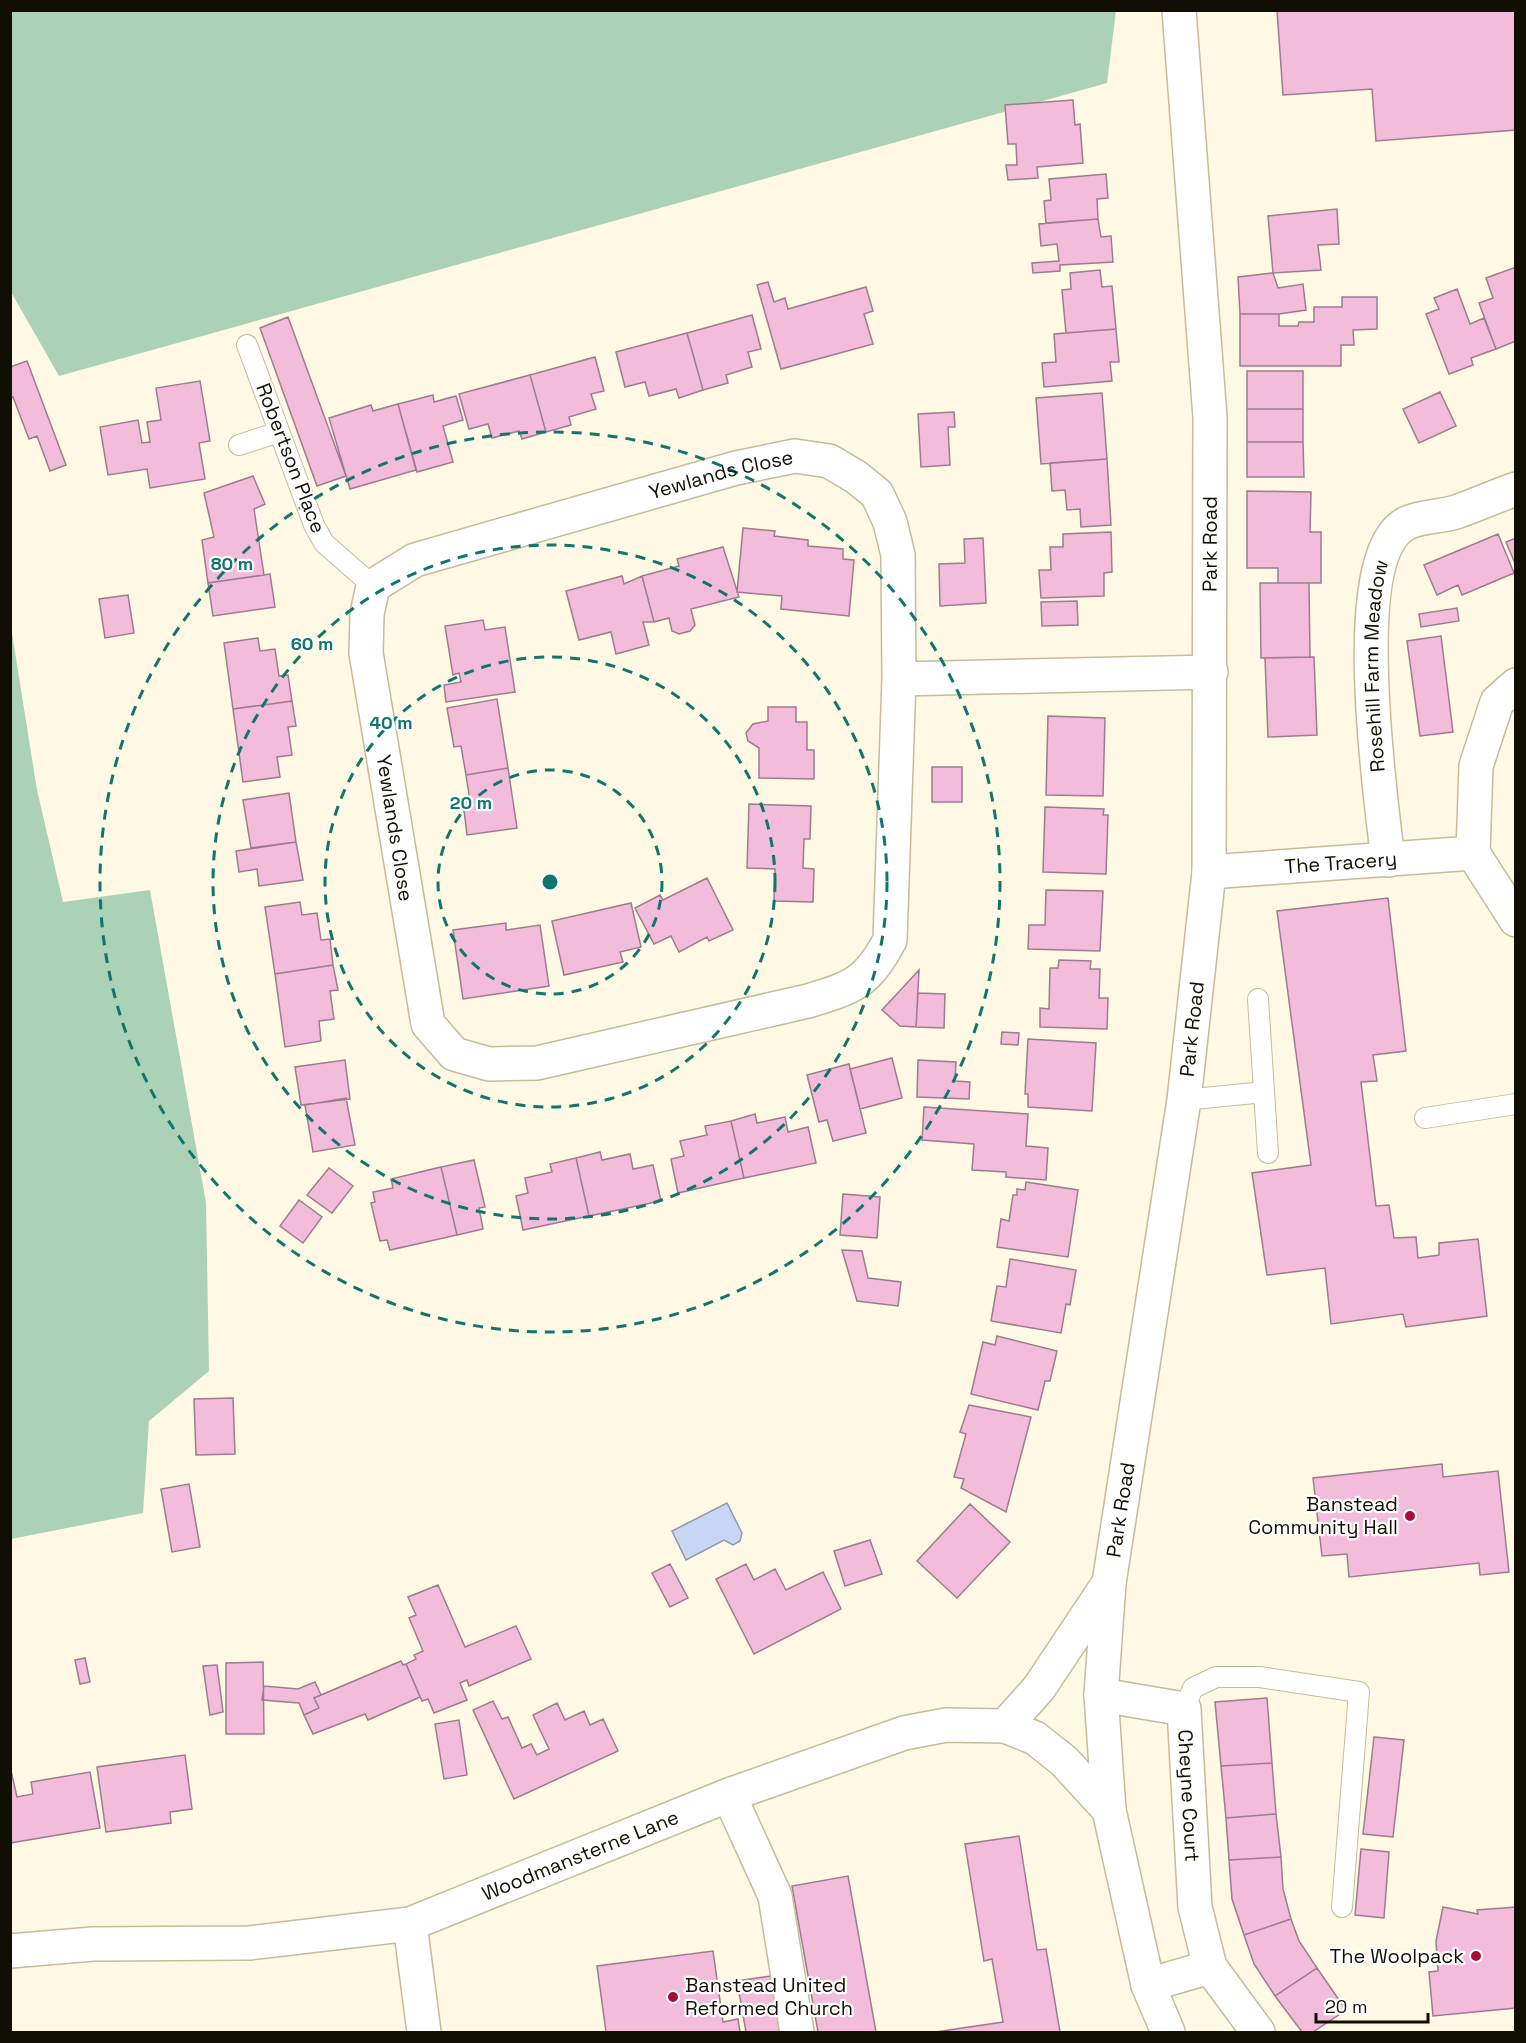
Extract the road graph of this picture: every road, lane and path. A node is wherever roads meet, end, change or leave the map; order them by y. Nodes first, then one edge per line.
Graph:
1 (1179, 10) edge
2 (247, 345) dead end
3 (279, 432) junction
4 (239, 445) dead end
5 (1515, 489) edge
6 (373, 586) junction
7 (1211, 672) junction
8 (899, 679) junction
9 (1515, 685) edge
10 (1473, 853) junction
11 (1388, 860) junction
12 (1209, 872) junction
13 (1515, 920) edge
14 (1258, 999) dead end
15 (1264, 1092) junction
16 (1184, 1100) junction
17 (1515, 1104) edge
18 (1425, 1118) dead end
19 (1268, 1152) dead end
20 (1109, 1583) junction
21 (1101, 1695) junction
22 (1184, 1709) junction
23 (1005, 1726) junction
24 (729, 1795) junction
25 (1109, 1810) junction
26 (1342, 1907) dead end
27 (410, 1924) junction
28 (10, 1951) edge
29 (1210, 1967) junction
30 (1148, 1985) junction
31 (424, 2032) edge
32 (796, 2032) edge
33 (1168, 2032) edge
34 (1258, 2032) edge

1 - 7 street, Park Road
2 - 3 lane, Robertson Place
3 - 4 lane
3 - 6 lane, Robertson Place
5 - 11 street, Rosehill Farm Meadow
6 - 8 street, Yewlands Close
6 - 8 street, Yewlands Close
7 - 8 street
7 - 12 street, Park Road
9 - 10 street
10 - 11 street, The Tracery
10 - 13 street
11 - 12 street, The Tracery
12 - 16 street, Park Road
14 - 15 lane
15 - 16 lane
15 - 19 lane
16 - 20 street, Park Road
17 - 18 lane
20 - 21 street, Park Road
20 - 23 street
21 - 22 street, Cheyne Court
21 - 25 street, Park Road
22 - 26 lane
22 - 29 street, Cheyne Court
23 - 24 street, Woodmansterne Lane
23 - 25 street, Woodmansterne Lane
24 - 27 street, Woodmansterne Lane
24 - 32 street
25 - 30 street, Park Road
27 - 28 street, Woodmansterne Lane
27 - 31 street
29 - 30 street
29 - 34 street, Cheyne Court
30 - 33 street, Park Road

